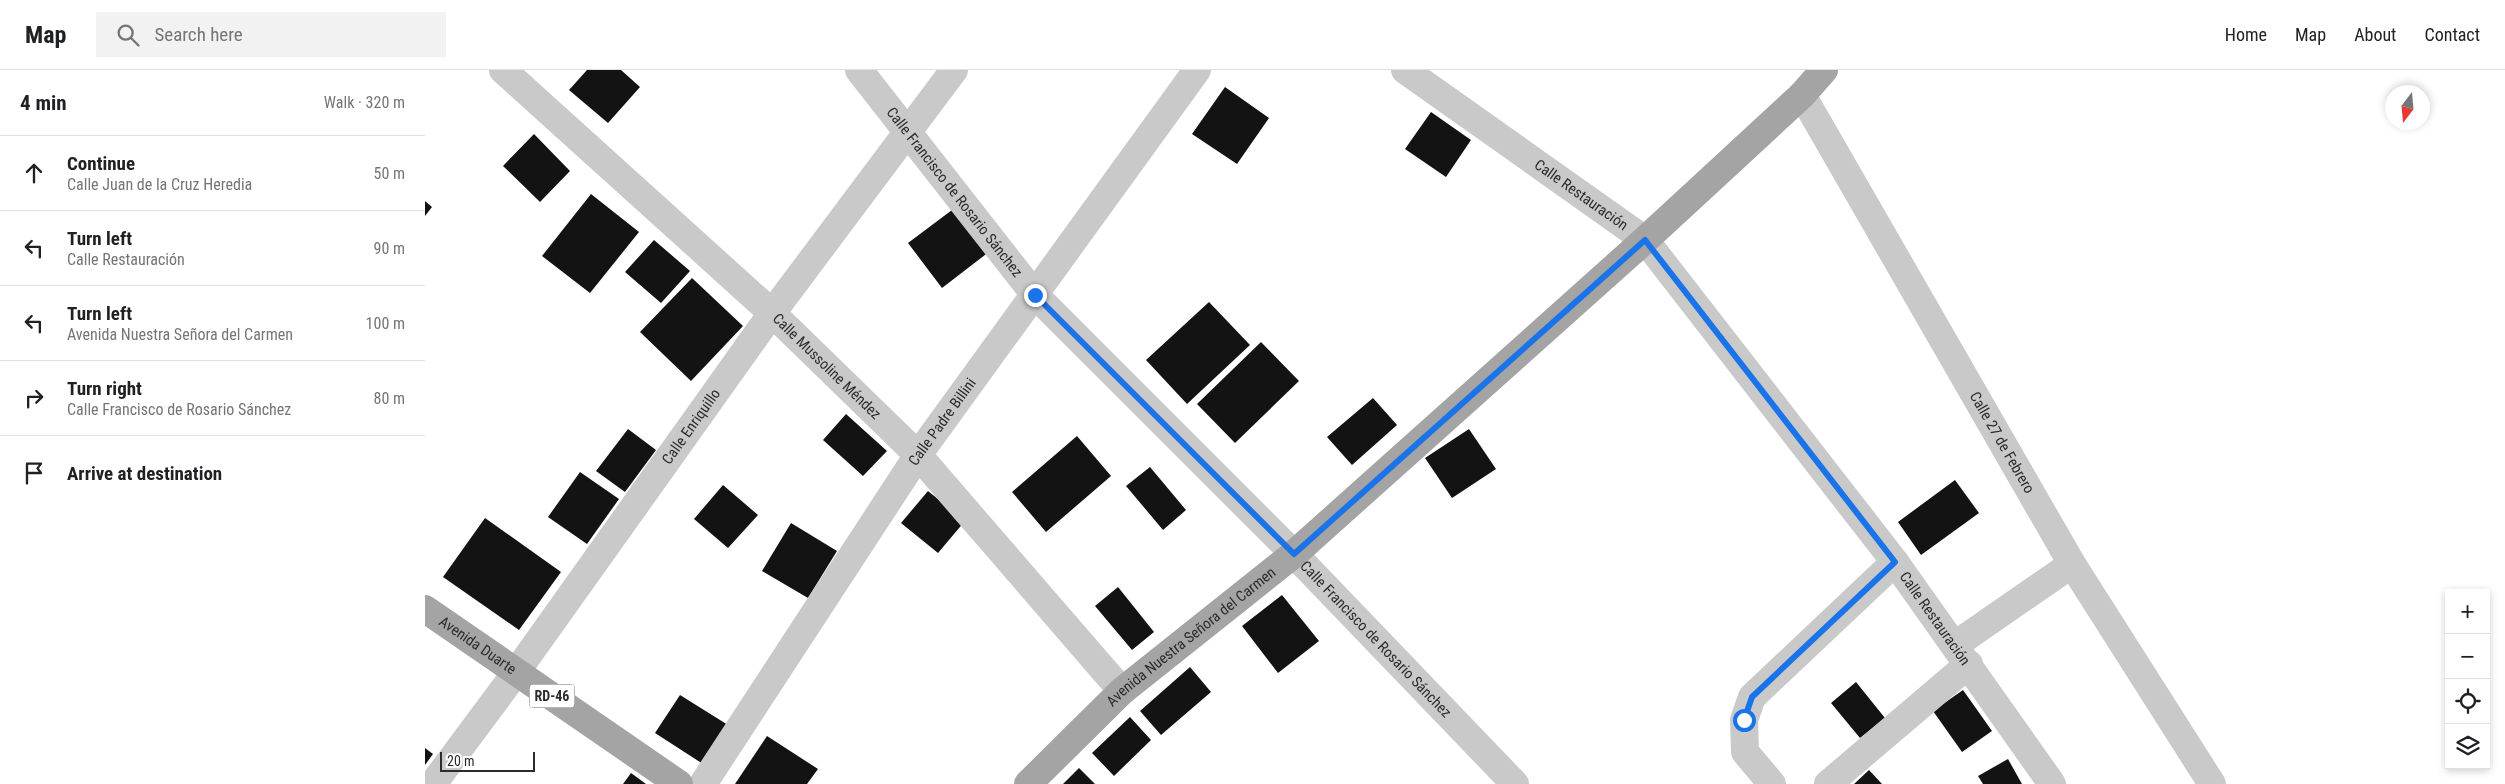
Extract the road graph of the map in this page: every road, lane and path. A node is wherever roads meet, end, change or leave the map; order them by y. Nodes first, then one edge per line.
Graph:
1 (503, 70) edge
2 (859, 70) edge
3 (954, 70) edge
4 (1197, 70) edge
5 (1405, 70) edge
6 (1824, 70) edge
7 (1802, 95) junction
8 (907, 133) junction
9 (1645, 240) junction
10 (1035, 295) junction
11 (772, 313) junction
12 (917, 455) junction
13 (1294, 554) junction
14 (1895, 562) junction
15 (2072, 564) junction
16 (425, 609) edge
17 (1962, 654) junction
18 (517, 671) junction
19 (1122, 691) junction
20 (433, 784) edge
21 (679, 784) edge
22 (703, 784) edge
23 (1028, 784) edge
24 (1515, 784) edge
25 (1772, 784) edge
26 (1828, 784) edge
27 (2052, 784) edge
28 (2212, 784) edge

1 - 11 street, Calle Mussoline Méndez
2 - 8 street, Calle Francisco de Rosario Sánchez
3 - 8 street, Calle Enriquillo
4 - 10 street, Calle Padre Billini
5 - 9 street, Calle Restauración
6 - 7 main road, Avenida Nuestra Señora del Carmen
7 - 9 main road, Avenida Nuestra Señora del Carmen
7 - 15 street, Calle 27 de Febrero
8 - 10 street, Calle Francisco de Rosario Sánchez
8 - 11 street, Calle Enriquillo
9 - 13 main road, Avenida Nuestra Señora del Carmen
9 - 14 street, Calle Restauración
10 - 12 street, Calle Padre Billini
10 - 13 street, Calle Francisco de Rosario Sánchez
11 - 12 street, Calle Mussoline Méndez
11 - 18 street, Calle Enriquillo
12 - 19 street, Calle Mussoline Méndez
12 - 22 street, Calle Padre Billini
13 - 19 main road, Avenida Nuestra Señora del Carmen
13 - 24 street, Calle Francisco de Rosario Sánchez
14 - 17 street, Calle Restauración
14 - 25 street
15 - 17 street
15 - 28 street, Calle 27 de Febrero
16 - 18 main road, Avenida Duarte / RD-46
17 - 26 street
17 - 27 street, Calle Restauración
18 - 20 street, Calle Enriquillo
18 - 21 main road, Avenida Duarte / RD-46
19 - 23 main road, Avenida Nuestra Señora del Carmen

